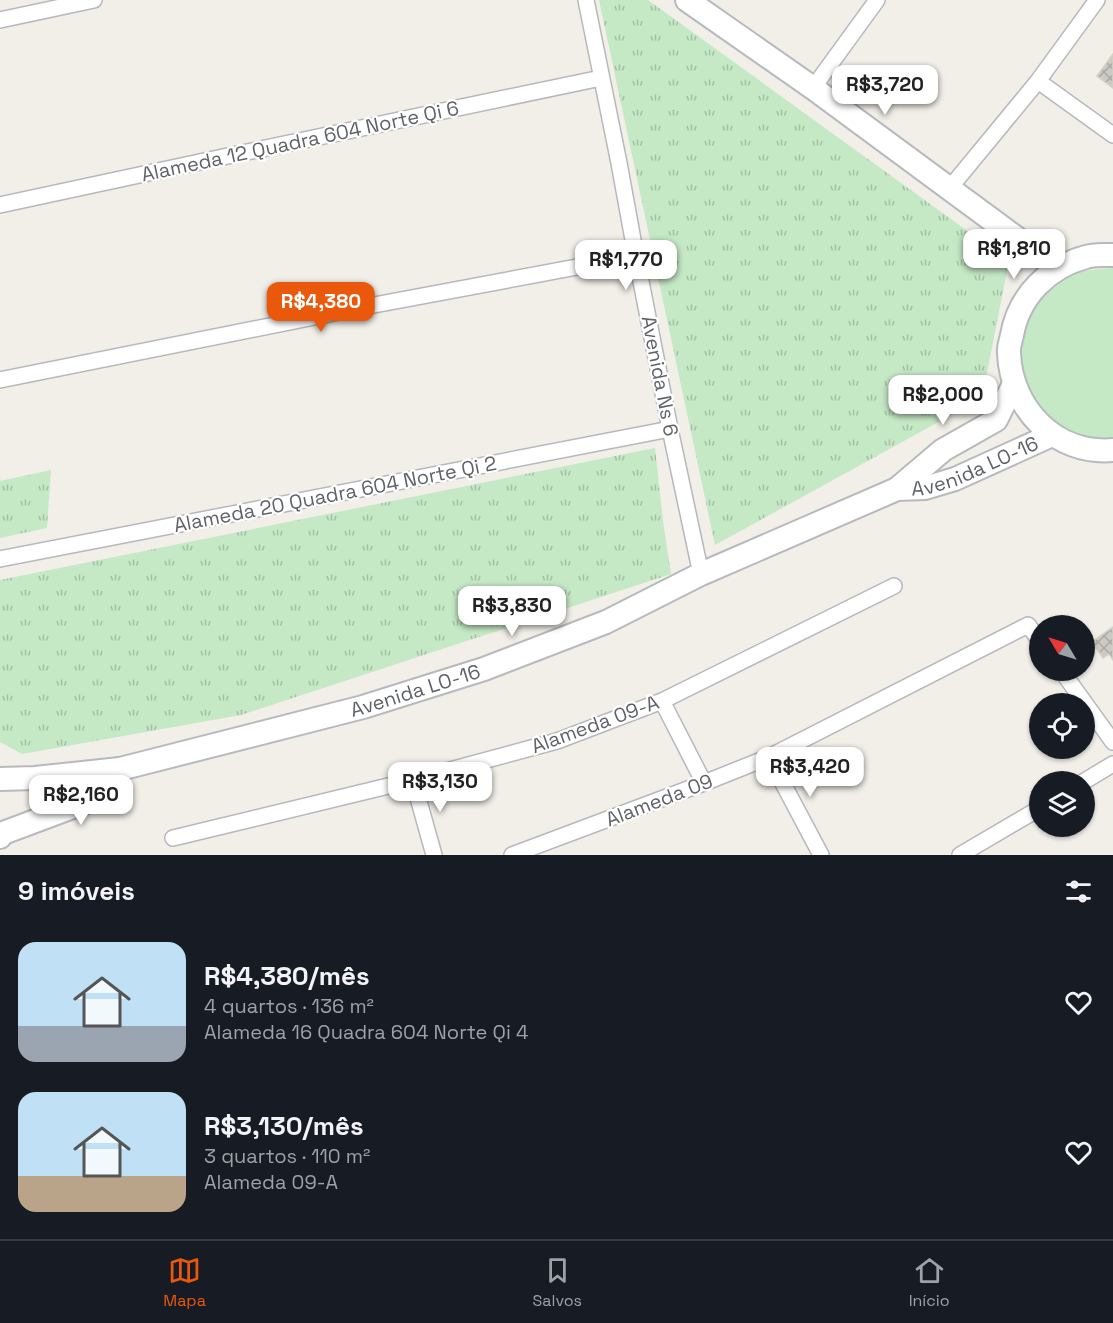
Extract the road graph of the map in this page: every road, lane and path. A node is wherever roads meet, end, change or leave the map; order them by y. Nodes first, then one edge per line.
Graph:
1 (94, 0) edge
2 (586, 0) edge
3 (687, 0) edge
4 (877, 0) edge
5 (1097, 0) edge
6 (0, 20) edge
7 (601, 78) junction
8 (1038, 81) junction
9 (813, 88) junction
10 (1113, 135) edge
11 (949, 189) junction
12 (0, 205) edge
13 (1113, 255) edge
14 (636, 256) junction
15 (1057, 268) junction
16 (0, 380) edge
17 (1014, 384) junction
18 (670, 429) junction
19 (1052, 435) junction
20 (1113, 450) edge
21 (897, 489) junction
22 (0, 559) edge
23 (701, 574) junction
24 (894, 586) dead end
25 (1029, 626) edge
26 (1069, 681) edge
27 (662, 701) junction
28 (1113, 742) edge
29 (769, 757) junction
30 (1113, 764) edge
31 (120, 769) junction
32 (1095, 775) edge
33 (0, 779) edge
34 (413, 780) junction
35 (704, 783) junction
36 (1029, 814) edge
37 (0, 837) edge
38 (173, 838) dead end
39 (435, 855) edge
40 (512, 855) edge
41 (821, 855) edge
42 (960, 855) edge

1 - 6 street
2 - 7 street, Avenida Ns 6
3 - 9 street
4 - 9 street
5 - 8 street
7 - 12 street, Alameda 12 Quadra 604 Norte Qi 6
7 - 14 street, Avenida Ns 6
8 - 10 street
8 - 11 street
9 - 11 street
11 - 15 street
13 - 15 street, Avenida LO-16
14 - 16 street
14 - 18 street, Avenida Ns 6
15 - 17 street, Avenida LO-16
17 - 19 street, Avenida LO-16
17 - 21 street, Avenida LO-16
18 - 22 street, Alameda 20 Quadra 604 Norte Qi 2
18 - 23 street, Avenida Ns 6
19 - 20 street, Avenida LO-16
19 - 21 street, Avenida LO-16
21 - 23 street, Avenida LO-16
23 - 31 street, Avenida LO-16
24 - 27 street, Alameda 09-A
25 - 29 street, Alameda 09
26 - 28 street
27 - 34 street, Alameda 09-A
27 - 35 street
29 - 35 street, Alameda 09
29 - 41 street
30 - 32 street
31 - 33 street, Avenida LO-16
31 - 37 street, Avenida LO-16
34 - 38 street, Alameda 09-A
34 - 39 street
35 - 40 street, Alameda 09
36 - 42 street

